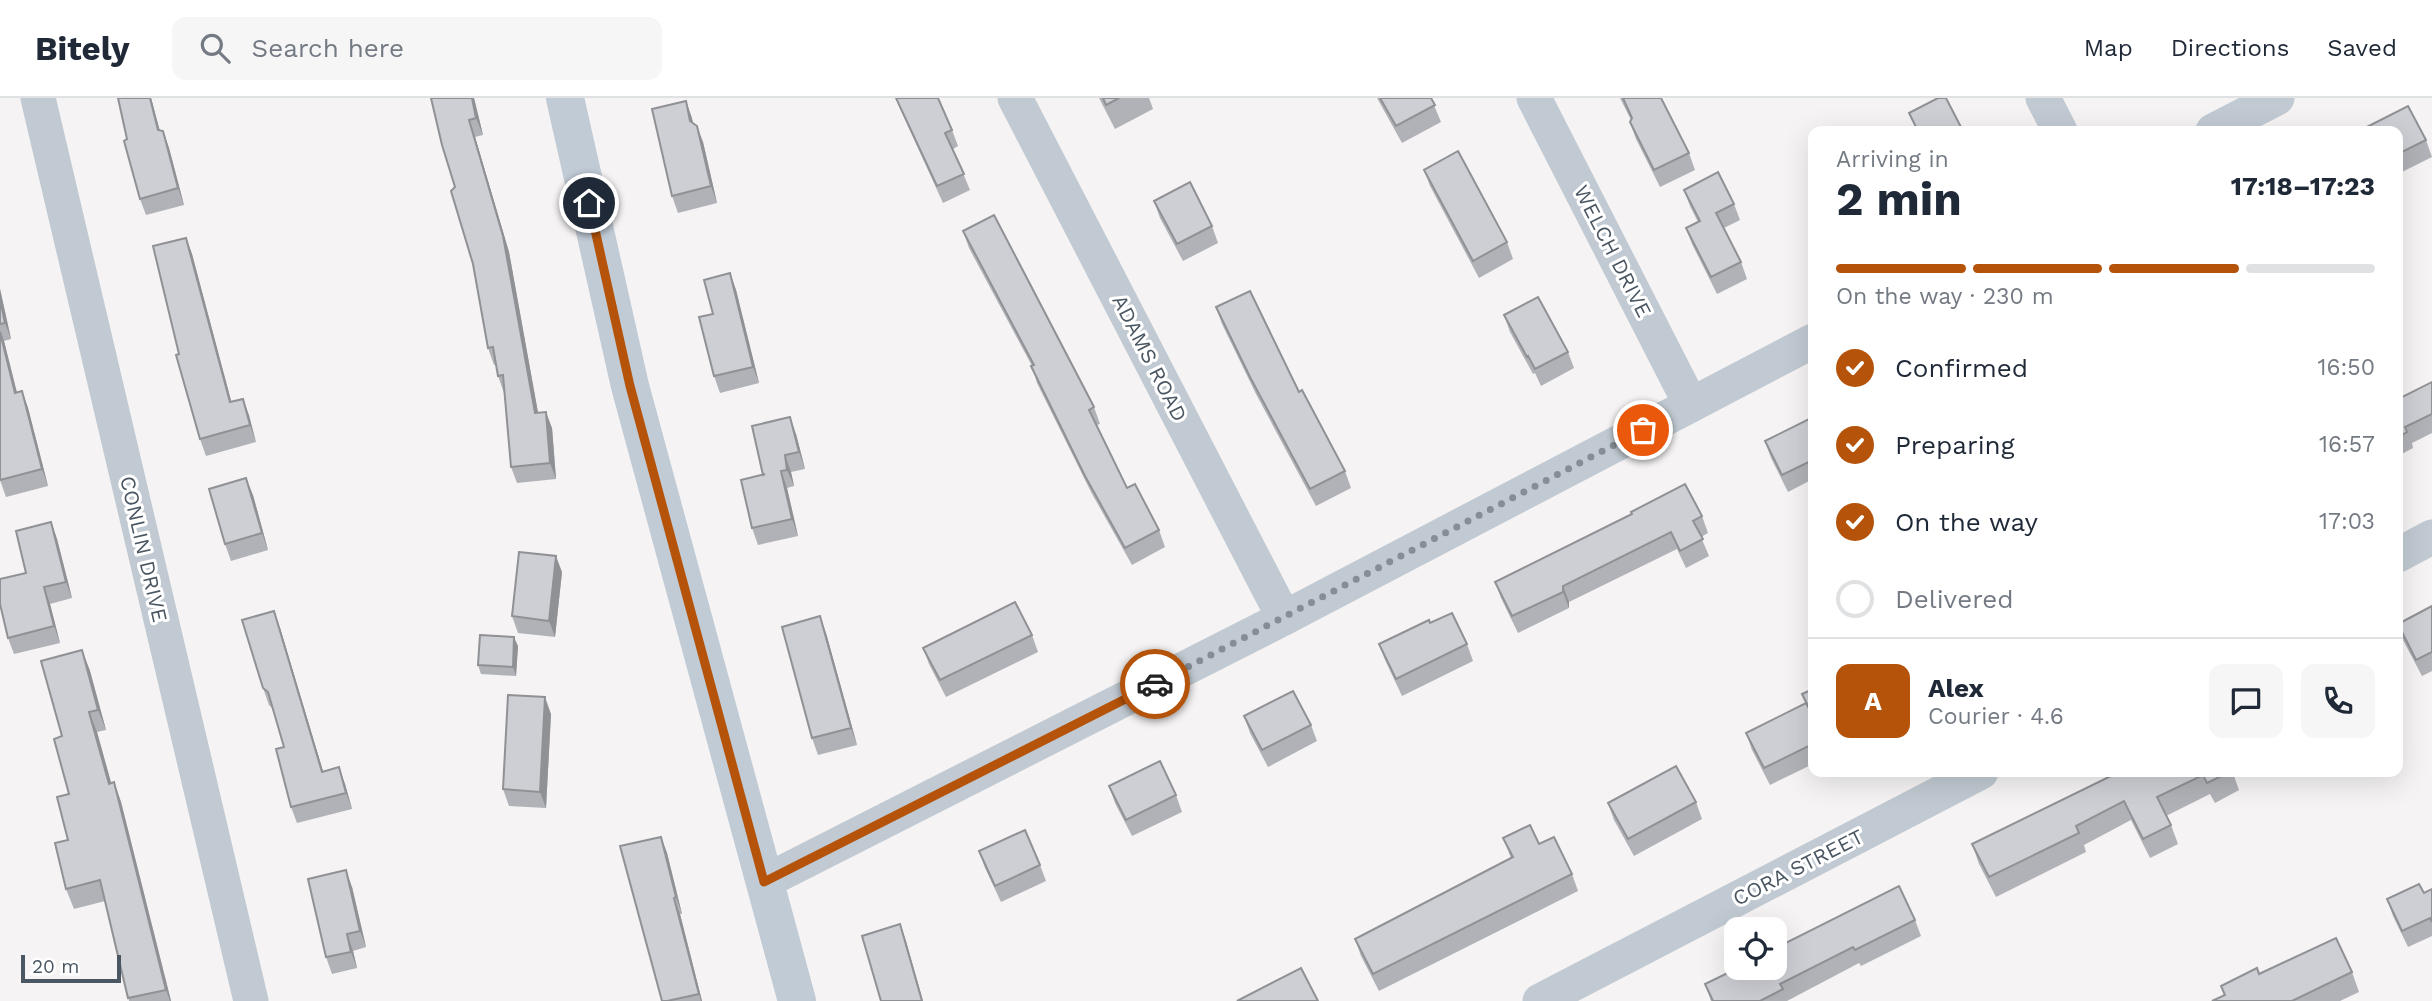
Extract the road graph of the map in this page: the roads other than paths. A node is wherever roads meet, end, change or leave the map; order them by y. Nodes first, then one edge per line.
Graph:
1 (38, 98) edge
2 (565, 98) edge
3 (1015, 98) edge
4 (1534, 98) edge
5 (2043, 98) edge
6 (2277, 98) edge
7 (2057, 126) edge
8 (2223, 126) edge
9 (1808, 344) edge
10 (1691, 405) junction
11 (2432, 537) edge
12 (2403, 552) edge
13 (1284, 618) junction
14 (1971, 777) edge
15 (764, 882) junction
16 (251, 1001) edge
17 (797, 1001) edge
18 (1540, 1001) edge

1 - 16 street, CONLIN DRIVE
2 - 15 main road
3 - 13 street, ADAMS ROAD
4 - 10 street, WELCH DRIVE
5 - 7 street
6 - 8 street
9 - 10 street
10 - 13 street
11 - 12 street
13 - 15 street
14 - 18 street, CORA STREET
15 - 17 main road

